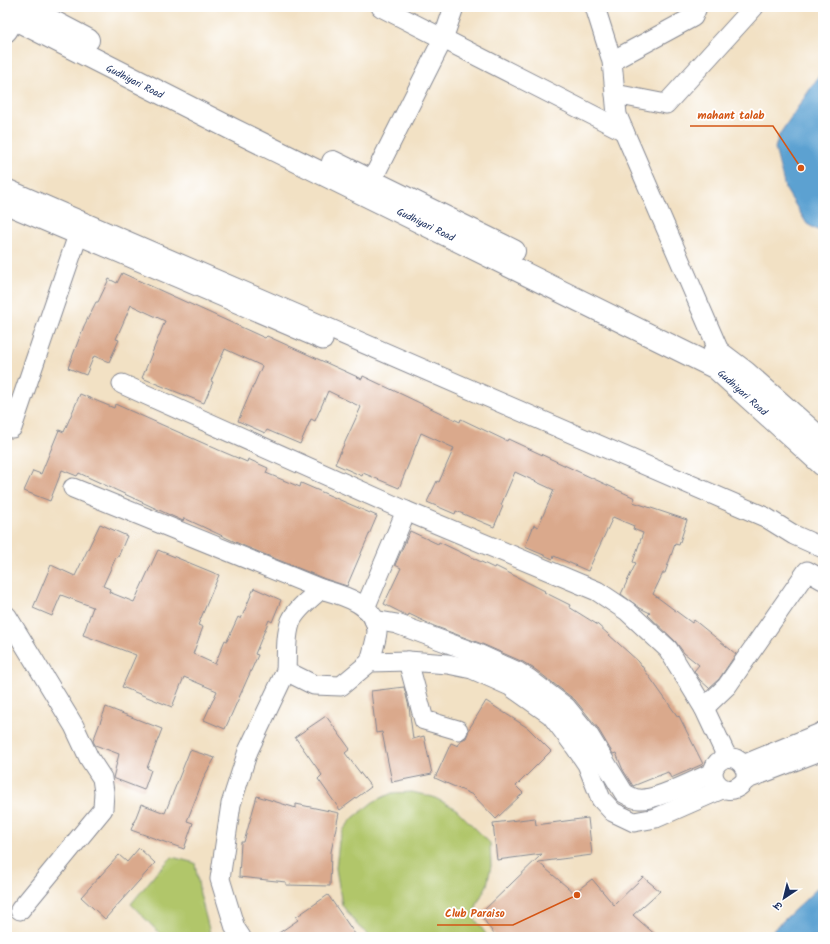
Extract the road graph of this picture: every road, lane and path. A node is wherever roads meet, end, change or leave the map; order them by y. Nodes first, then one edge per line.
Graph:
1 (381, 7) edge
2 (454, 7) edge
3 (596, 7) edge
4 (697, 7) edge
5 (754, 7) edge
6 (15, 16) edge
7 (444, 39) junction
8 (612, 61) junction
9 (616, 94) junction
10 (624, 131) junction
11 (369, 187) junction
12 (7, 189) edge
13 (7, 206) edge
14 (78, 235) junction
15 (718, 360) junction
16 (122, 384) dead end
17 (9, 429) edge
18 (823, 441) edge
19 (823, 465) edge
20 (73, 488) dead end
21 (406, 511) junction
22 (794, 535) junction
23 (823, 548) edge
24 (823, 580) edge
25 (321, 589) junction
26 (370, 614) junction
27 (7, 616) edge
28 (408, 661) junction
29 (370, 662) junction
30 (286, 671) junction
31 (514, 679) junction
32 (704, 708) junction
33 (458, 730) dead end
34 (823, 732) edge
35 (823, 750) edge
36 (738, 767) junction
37 (717, 781) junction
38 (20, 910) dead end
39 (241, 937) edge

1 - 7 street
2 - 7 street
3 - 8 street
4 - 8 street
5 - 9 street
6 - 11 street, Gudhiyari Road
7 - 10 street
7 - 11 street
8 - 9 street
9 - 10 street
10 - 15 street
11 - 15 street, Gudhiyari Road
12 - 22 street
13 - 14 street
14 - 17 street
14 - 22 street
15 - 18 street, Gudhiyari Road
15 - 19 street, Gudhiyari Road
16 - 21 street
20 - 25 street
21 - 26 street
21 - 32 street
22 - 23 street
24 - 32 street
25 - 26 street
25 - 30 street
26 - 29 street
26 - 31 street
27 - 38 street
28 - 29 street
28 - 31 street
28 - 33 street
29 - 30 street
30 - 39 street
31 - 37 street
32 - 36 street
34 - 36 street
35 - 36 street
36 - 37 street
36 - 37 street

